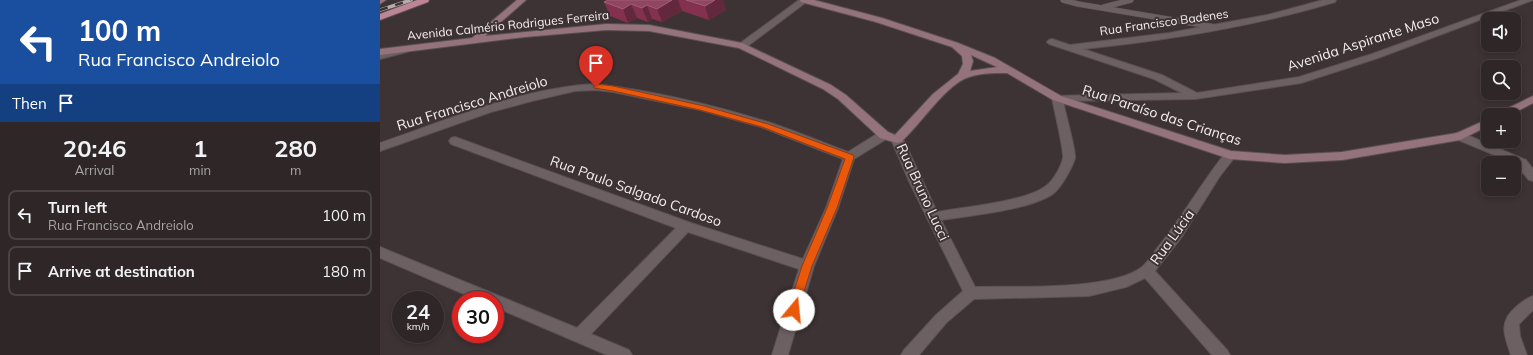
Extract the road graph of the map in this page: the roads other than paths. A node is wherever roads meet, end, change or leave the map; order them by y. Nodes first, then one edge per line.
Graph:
1 (425, 0) edge
2 (522, 0) edge
3 (805, 0) edge
4 (1063, 0) edge
5 (1131, 0) edge
6 (1332, 0) edge
7 (1530, 0) edge
8 (1100, 8) junction
9 (380, 17) edge
10 (1222, 28) junction
11 (475, 40) junction
12 (1052, 42) dead end
13 (955, 45) junction
14 (742, 46) junction
15 (411, 48) junction
16 (1069, 48) junction
17 (380, 52) edge
18 (380, 56) edge
19 (1008, 70) junction
20 (961, 77) junction
21 (1195, 96) junction
22 (1057, 98) junction
23 (1533, 99) edge
24 (1516, 108) edge
25 (1481, 126) edge
26 (884, 135) junction
27 (1460, 136) junction
28 (897, 139) junction
29 (455, 141) dead end
30 (380, 147) edge
31 (1230, 156) junction
32 (849, 157) junction
33 (1528, 164) edge
34 (1533, 177) edge
35 (933, 217) junction
36 (686, 226) junction
37 (380, 252) edge
38 (807, 266) junction
39 (1147, 271) junction
40 (473, 291) edge
41 (971, 293) junction
42 (1533, 302) edge
43 (504, 304) edge
44 (579, 336) junction
45 (624, 355) edge
46 (780, 355) edge
47 (910, 355) edge
48 (1222, 355) edge
49 (1519, 355) edge

1 - 9 main road
2 - 11 street
3 - 13 street
3 - 14 street
4 - 8 lane
5 - 8 lane
6 - 10 street, Rua Francisco Badenes
7 - 21 street, Avenida Aspirante Maso
8 - 10 lane
10 - 16 street, Rua Francisco Badenes
11 - 14 street, Avenida Calmério Rodrigues Ferreira
11 - 15 street, Avenida Calmério Rodrigues Ferreira
12 - 16 street, Rua Francisco Badenes
13 - 19 street, Rua Paraíso das Crianças
13 - 20 street
14 - 26 street, Avenida Calmério Rodrigues Ferreira
15 - 17 street, Avenida Calmério Rodrigues Ferreira
15 - 18 street
16 - 21 street, Rua Francisco Badenes
19 - 20 street
19 - 22 street, Rua Paraíso das Crianças
20 - 28 street, Rua Bruno Lucci
21 - 22 street, Avenida Aspirante Maso
22 - 31 street, Rua Paraíso das Crianças
22 - 35 street
23 - 24 street
25 - 27 street, Rua Paraíso das Crianças
26 - 28 street, Avenida Calmério Rodrigues Ferreira
26 - 32 street
27 - 31 street, Rua Paraíso das Crianças
27 - 33 street
28 - 35 street, Rua Bruno Lucci
29 - 36 street, Rua Paulo Salgado Cardoso
30 - 32 street, Rua Francisco Andreiolo
31 - 39 street, Rua Lúcia
32 - 38 street
33 - 34 street
35 - 41 street, Rua Bruno Lucci
36 - 38 street, Rua Paulo Salgado Cardoso
36 - 44 street
37 - 40 street
38 - 46 street
39 - 41 street, Rua Lúcia
39 - 48 street
41 - 47 street
42 - 49 street
43 - 44 street
44 - 45 street

